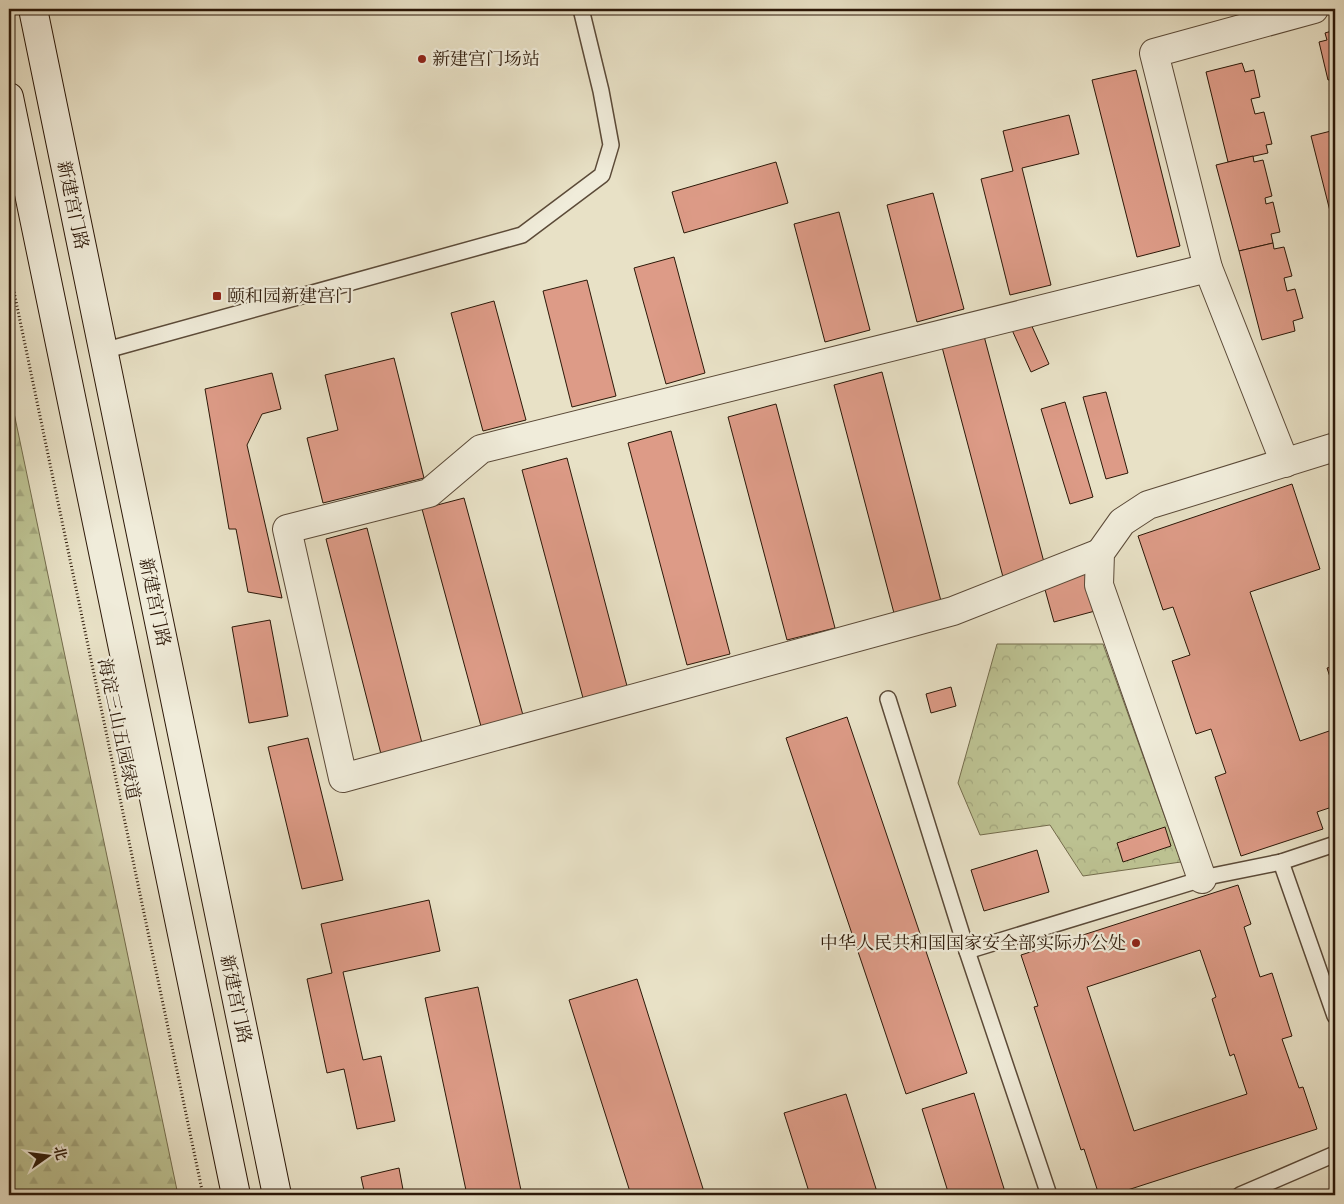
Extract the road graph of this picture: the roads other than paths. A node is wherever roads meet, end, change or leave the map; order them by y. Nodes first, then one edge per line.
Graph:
1 (33, 9) edge
2 (581, 9) edge
3 (1314, 9) edge
4 (9, 97) edge
5 (1208, 268) junction
6 (103, 351) junction
7 (1335, 447) edge
8 (1285, 463) junction
9 (1100, 552) junction
10 (888, 699) dead end
11 (1335, 844) edge
12 (1281, 862) junction
13 (1202, 879) junction
14 (967, 951) junction
15 (1335, 1016) edge
16 (1335, 1154) edge
17 (236, 1195) edge
18 (277, 1195) edge
19 (1049, 1195) edge
20 (1240, 1195) edge

1 - 6 street, 新建宫门路
2 - 6 lane
3 - 5 street
4 - 17 street
5 - 8 street
5 - 9 street
6 - 18 street, 新建宫门路
7 - 8 street
8 - 9 street
9 - 13 street
10 - 14 lane
11 - 12 lane
12 - 13 lane
12 - 15 lane
13 - 14 lane
14 - 19 lane
16 - 20 lane

